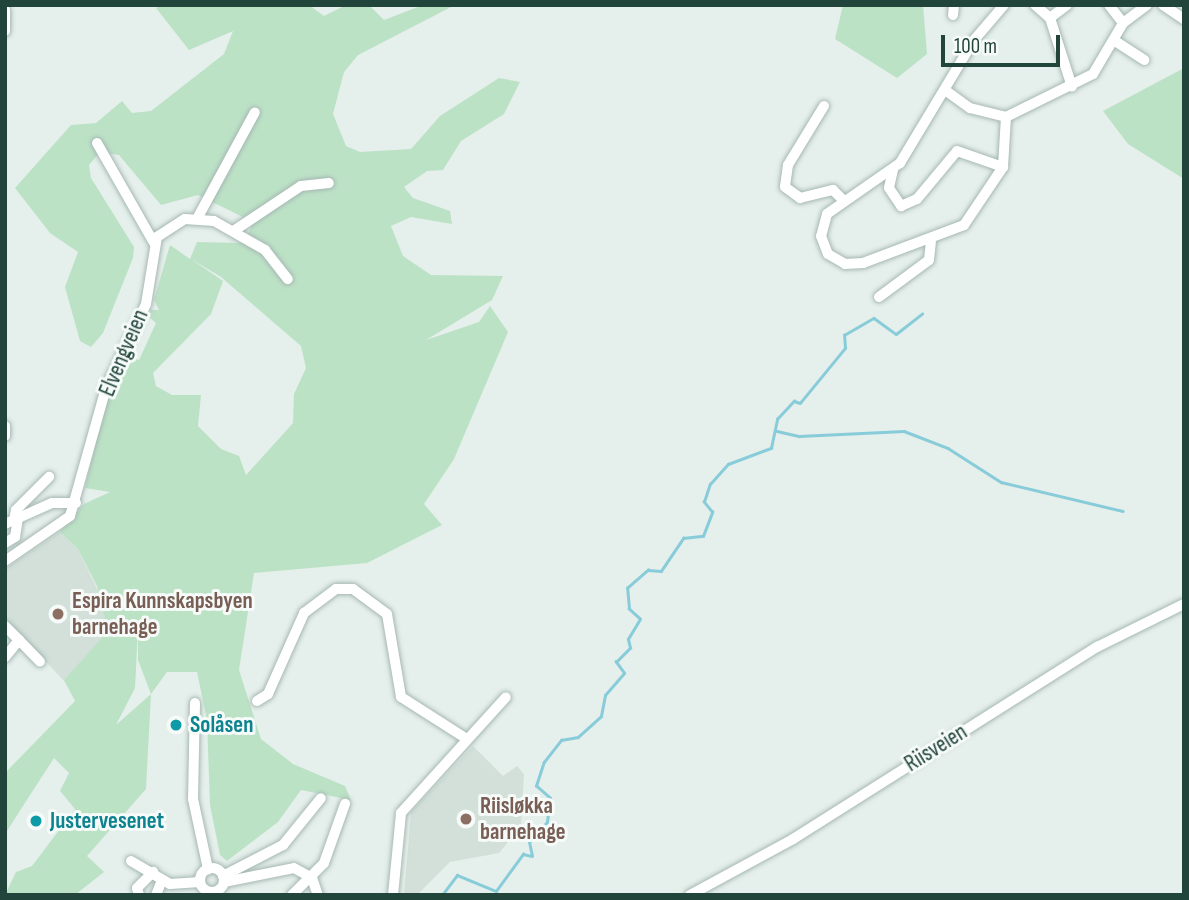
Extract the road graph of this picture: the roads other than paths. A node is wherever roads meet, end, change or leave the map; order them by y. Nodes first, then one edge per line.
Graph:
1 (11, 5) edge
2 (1003, 5) edge
3 (1035, 5) edge
4 (1067, 5) edge
5 (1108, 5) edge
6 (1147, 5) edge
7 (1163, 5) edge
8 (5, 8) edge
9 (1050, 18) junction
10 (1184, 19) edge
11 (1123, 23) junction
12 (5, 32) edge
13 (1115, 41) junction
14 (1144, 60) dead end
15 (1072, 87) junction
16 (946, 90) junction
17 (824, 106) dead end
18 (255, 112) dead end
19 (1006, 117) junction
20 (97, 143) dead end
21 (1003, 167) junction
22 (893, 170) junction
23 (329, 183) dead end
24 (844, 201) junction
25 (198, 217) junction
26 (235, 230) junction
27 (931, 242) junction
28 (154, 243) junction
29 (288, 279) dead end
30 (880, 297) dead end
31 (5, 426) edge
32 (5, 436) edge
33 (49, 477) dead end
34 (76, 503) junction
35 (12, 521) edge
36 (5, 543) edge
37 (5, 561) edge
38 (1184, 604) edge
39 (5, 626) edge
40 (19, 640) junction
41 (5, 657) edge
42 (40, 662) dead end
43 (506, 697) dead end
44 (257, 701) dead end
45 (195, 703) dead end
46 (444, 726) junction
47 (467, 739) junction
48 (457, 750) junction
49 (321, 798) dead end
50 (345, 804) dead end
51 (131, 861) dead end
52 (208, 869) junction
53 (158, 876) junction
54 (312, 878) junction
55 (223, 879) junction
56 (200, 882) junction
57 (139, 895) edge
58 (156, 895) edge
59 (292, 895) edge
60 (318, 895) edge
61 (393, 895) edge
62 (690, 895) edge

1 - 8 street
2 - 16 street
3 - 9 street
4 - 9 street
5 - 11 street
6 - 11 street
7 - 10 street
8 - 12 street
9 - 15 street
11 - 13 street
13 - 14 street
13 - 15 street
15 - 19 street
16 - 19 street
16 - 22 street
17 - 24 street
18 - 25 street
19 - 21 street
20 - 28 street
21 - 22 street
21 - 27 street
22 - 24 street
23 - 26 street
24 - 27 street
25 - 26 street
25 - 28 street
26 - 29 street
27 - 30 street
28 - 34 street, Elvengveien
31 - 32 street
33 - 35 street
34 - 35 street
34 - 37 street, Elvengveien
35 - 36 street
38 - 62 street, Riisveien
39 - 40 street
40 - 41 street
40 - 42 street
43 - 47 street
44 - 46 street
45 - 52 street
46 - 47 street
46 - 48 street
47 - 48 street
48 - 61 street
49 - 55 street
50 - 54 street
51 - 53 street
52 - 55 street
52 - 56 street
53 - 56 street
53 - 57 street
53 - 58 street
54 - 55 street
54 - 59 street
54 - 60 street
55 - 56 street

